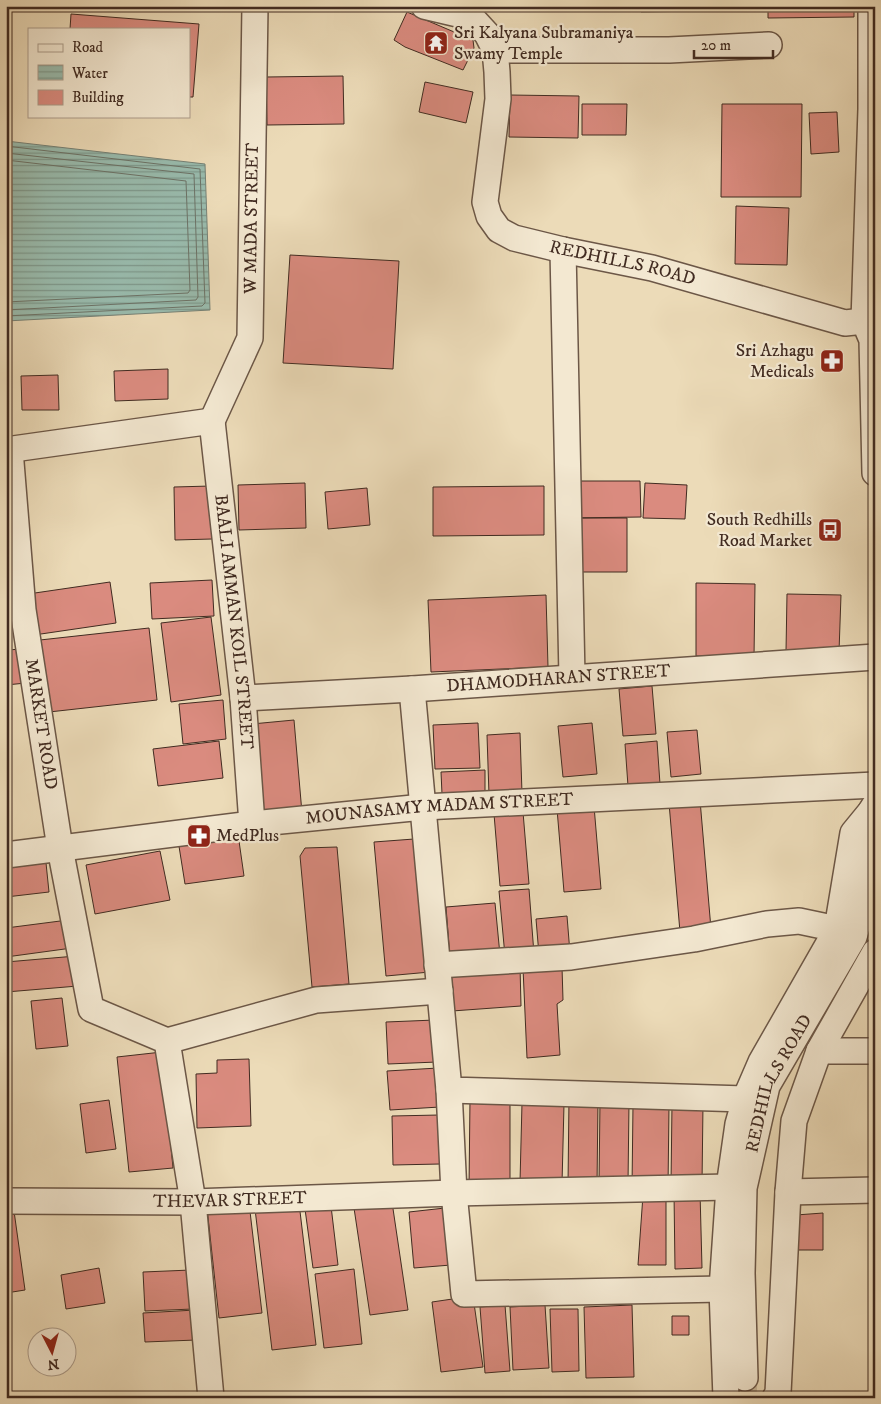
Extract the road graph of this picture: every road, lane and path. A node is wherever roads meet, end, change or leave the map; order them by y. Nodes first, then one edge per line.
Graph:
1 (255, 6) edge
2 (424, 6) edge
3 (871, 6) edge
4 (476, 14) edge
5 (769, 45) dead end
6 (495, 50) junction
7 (873, 109) edge
8 (563, 250) junction
9 (869, 320) edge
10 (212, 421) junction
11 (8, 450) edge
12 (875, 472) edge
13 (875, 657) edge
14 (572, 677) junction
15 (412, 689) junction
16 (243, 698) junction
17 (875, 785) edge
18 (423, 807) junction
19 (873, 807) edge
20 (252, 824) junction
21 (60, 848) junction
22 (6, 855) edge
23 (836, 929) junction
24 (875, 952) edge
25 (438, 965) junction
26 (440, 992) junction
27 (167, 1042) junction
28 (820, 1050) junction
29 (875, 1051) edge
30 (449, 1090) junction
31 (745, 1099) junction
32 (729, 1187) junction
33 (875, 1190) edge
34 (788, 1192) junction
35 (454, 1193) junction
36 (6, 1201) edge
37 (193, 1202) junction
38 (722, 1289) junction
39 (744, 1378) tunnel mouth
40 (211, 1398) edge
41 (726, 1398) tunnel mouth
42 (775, 1398) edge

1 - 10 street, W MADA STREET
2 - 4 street, REDHILLS ROAD
3 - 7 street
4 - 6 street, REDHILLS ROAD
5 - 6 street
6 - 8 street, REDHILLS ROAD
7 - 9 street
8 - 9 street, REDHILLS ROAD
8 - 14 street
9 - 12 street
10 - 11 street
10 - 16 street, BAALI AMMAN KOIL STREET
11 - 21 street, MARKET ROAD
13 - 14 street, DHAMODHARAN STREET
14 - 15 street, DHAMODHARAN STREET
15 - 16 street, DHAMODHARAN STREET
15 - 18 street
16 - 20 street, BAALI AMMAN KOIL STREET
17 - 18 street, MOUNASAMY MADAM STREET
18 - 20 street, MOUNASAMY MADAM STREET
18 - 25 street
19 - 23 street
19 - 39 street, REDHILLS ROAD
20 - 21 street, MOUNASAMY MADAM STREET
21 - 22 street, MOUNASAMY MADAM STREET
21 - 27 street, MARKET ROAD
23 - 25 street
23 - 31 street
24 - 28 street
25 - 26 street
26 - 27 street
26 - 30 street
27 - 37 street
28 - 29 street
28 - 34 street
30 - 31 street
30 - 35 street
31 - 32 street
32 - 35 street, THEVAR STREET
32 - 38 street
33 - 34 street
34 - 42 street
35 - 37 street, THEVAR STREET
35 - 38 street
36 - 37 street, THEVAR STREET
37 - 40 street
38 - 41 street

